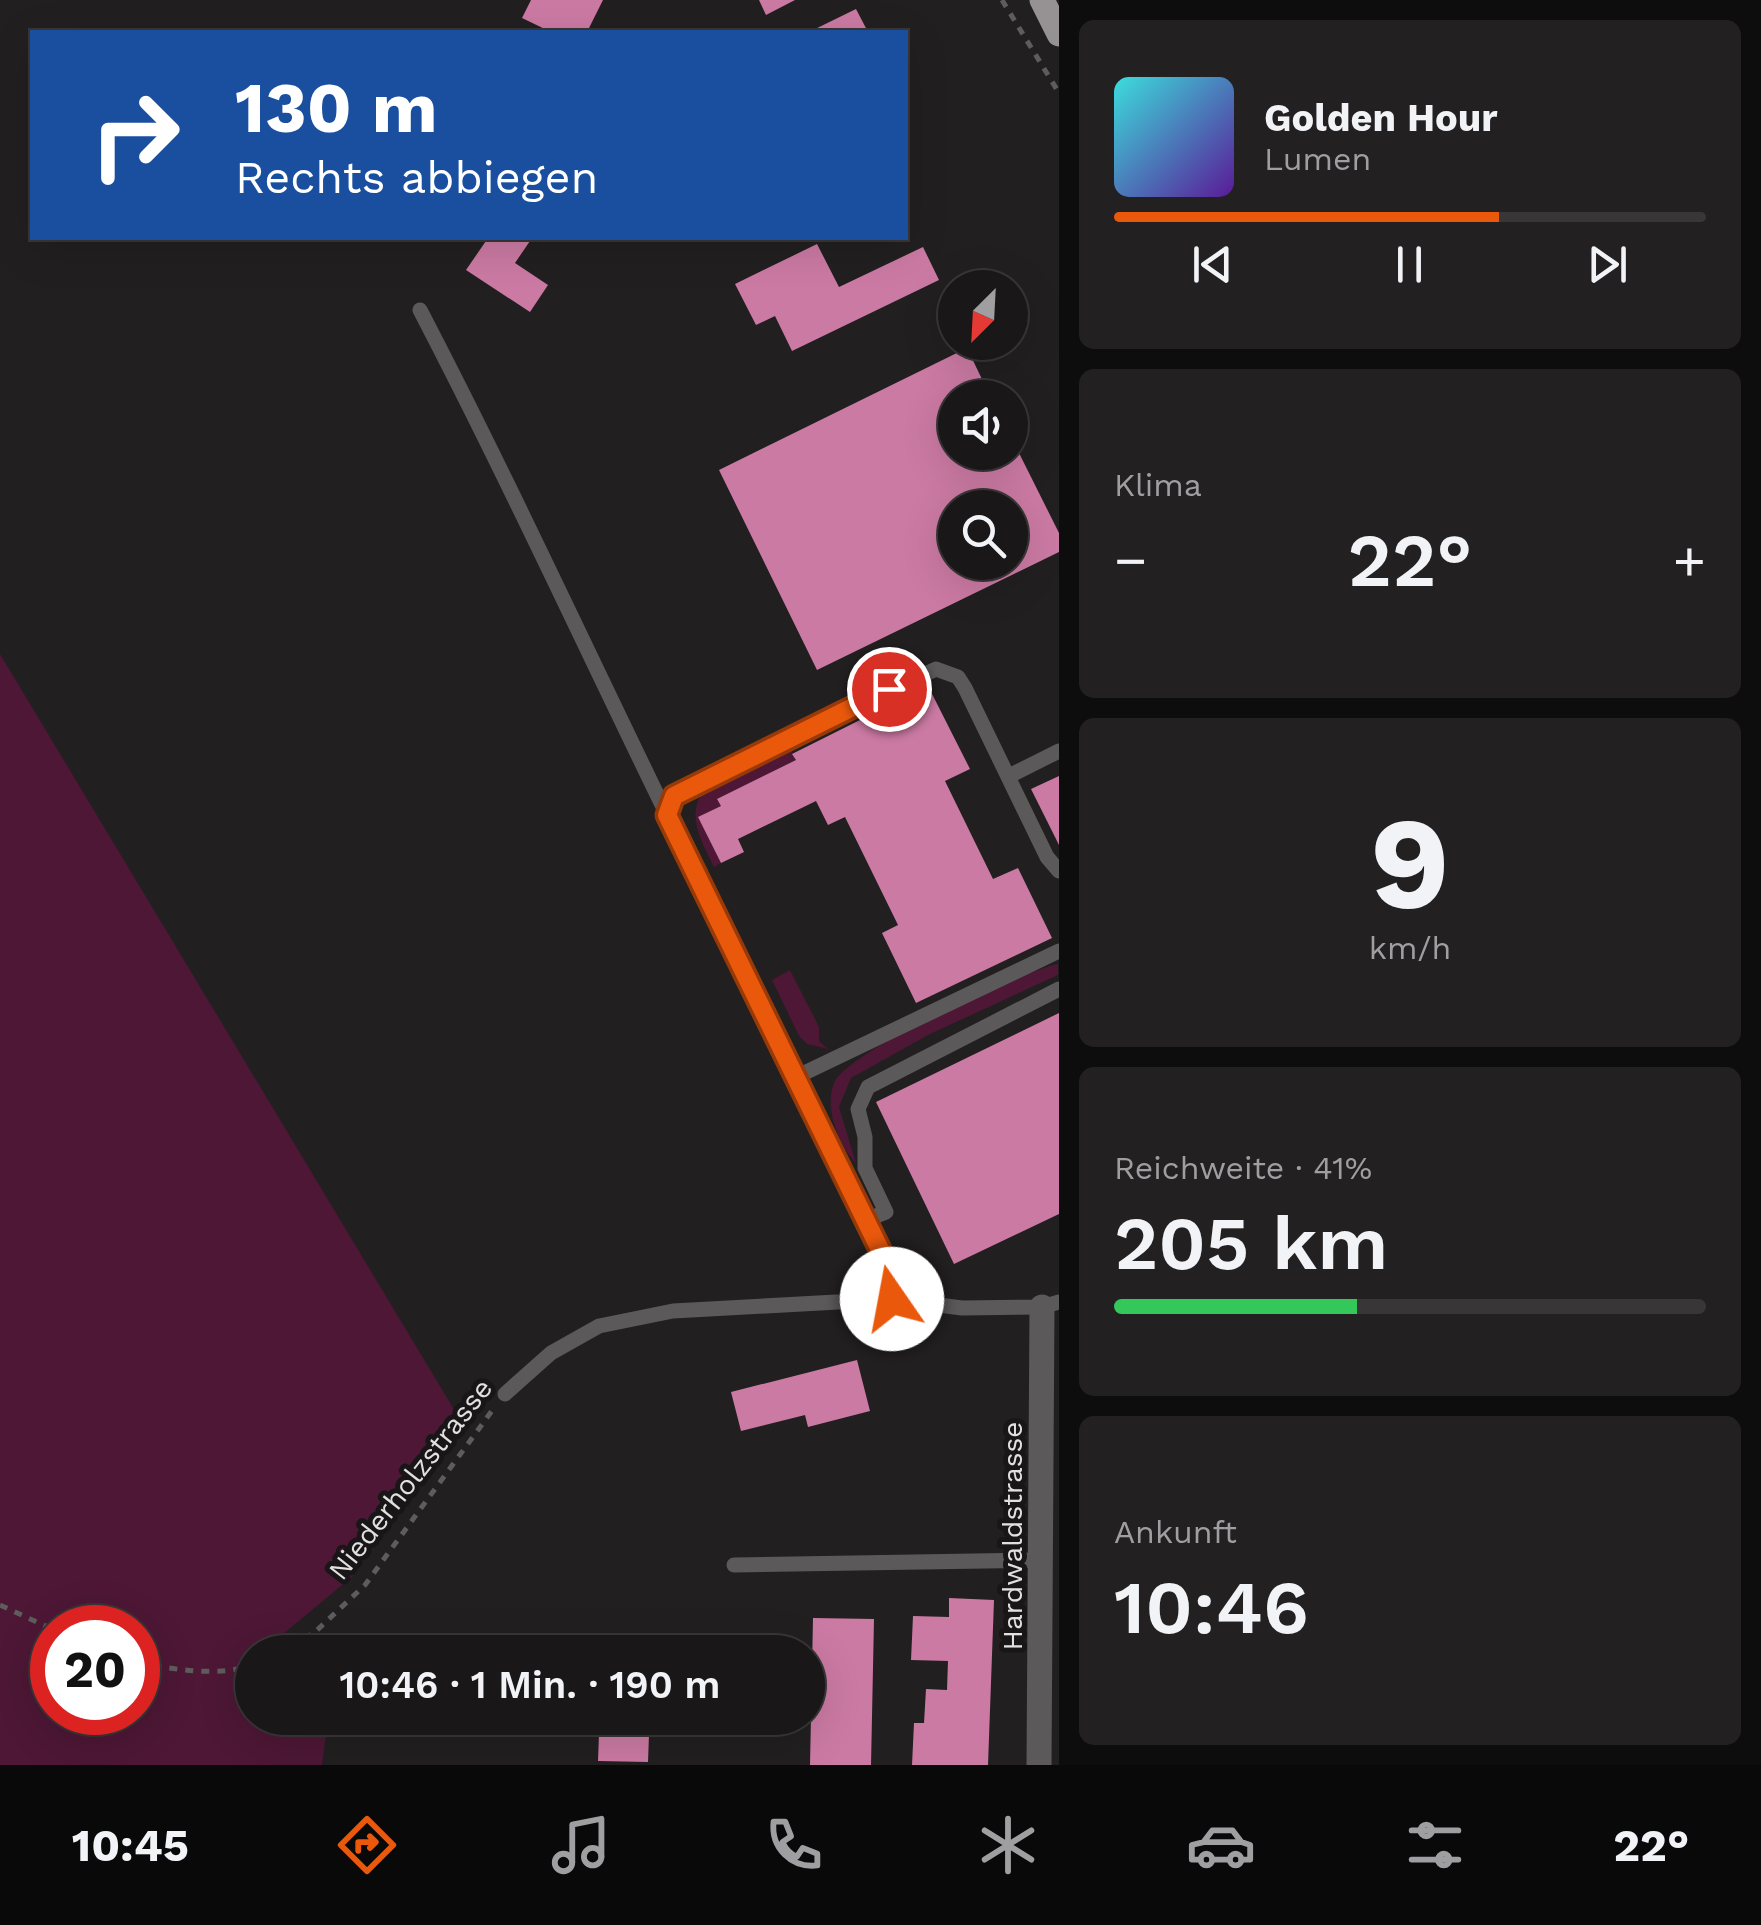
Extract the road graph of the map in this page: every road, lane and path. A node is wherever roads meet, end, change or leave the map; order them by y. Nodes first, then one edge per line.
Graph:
1 (1002, 0) edge
2 (1042, 0) edge
3 (1058, 34) edge
4 (1058, 93) edge
5 (420, 310) dead end
6 (1058, 751) edge
7 (1008, 776) junction
8 (667, 815) junction
9 (1058, 871) edge
10 (1058, 951) edge
11 (1058, 988) edge
12 (798, 1076) junction
13 (866, 1220) junction
14 (892, 1299) junction
15 (1050, 1304) edge
16 (505, 1394) joint
17 (1041, 1560) junction
18 (734, 1565) dead end
19 (0, 1604) edge
20 (30, 1618) edge
21 (308, 1635) edge
22 (160, 1668) edge
23 (235, 1670) edge
24 (1038, 1765) edge

1 - 4 path
2 - 3 main road
5 - 8 lane
6 - 7 lane
7 - 8 lane
7 - 9 lane
8 - 12 lane
10 - 12 lane
11 - 13 lane
12 - 13 lane
13 - 14 lane
14 - 15 lane, Niederholzstrasse
14 - 16 lane, Niederholzstrasse
15 - 17 street, Hardwaldstrasse
16 - 21 path, Niederholzstrasse
17 - 18 lane
17 - 24 street, Hardwaldstrasse
19 - 20 path
22 - 23 path

